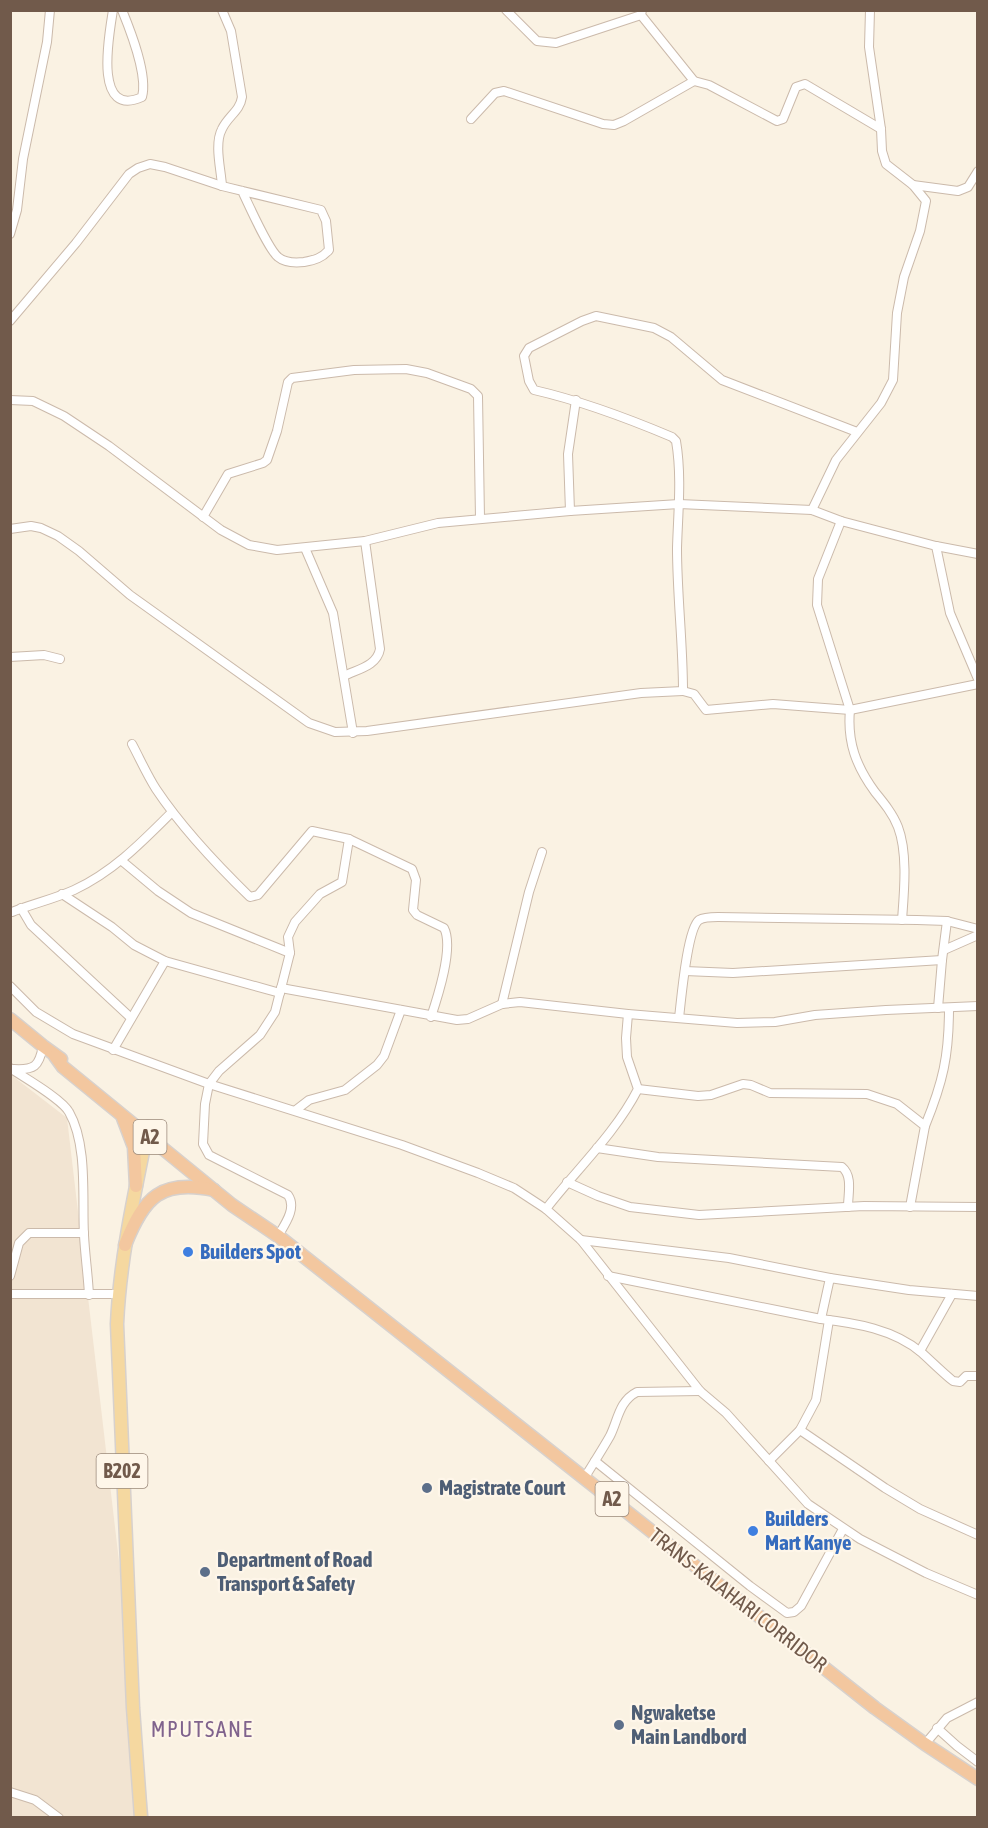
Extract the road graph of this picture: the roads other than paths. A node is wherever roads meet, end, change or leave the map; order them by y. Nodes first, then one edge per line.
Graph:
1 (50, 10) edge
2 (114, 10) edge
3 (122, 10) edge
4 (222, 10) edge
5 (506, 10) edge
6 (870, 10) edge
7 (642, 13) edge
8 (694, 81) junction
9 (471, 119) dead end
10 (881, 129) junction
11 (978, 171) edge
12 (913, 185) junction
13 (222, 186) junction
14 (242, 191) junction
15 (10, 234) edge
16 (10, 321) edge
17 (576, 399) junction
18 (10, 400) edge
19 (857, 432) junction
20 (679, 504) junction
21 (812, 510) junction
22 (570, 511) junction
23 (203, 517) junction
24 (480, 518) junction
25 (841, 521) junction
26 (10, 529) edge
27 (365, 541) junction
28 (936, 546) junction
29 (305, 548) junction
30 (978, 554) edge
31 (10, 657) edge
32 (60, 659) dead end
33 (344, 676) junction
34 (978, 679) edge
35 (978, 684) edge
36 (683, 691) junction
37 (850, 710) junction
38 (353, 733) junction
39 (132, 744) dead end
40 (172, 812) junction
41 (349, 839) junction
42 (542, 852) dead end
43 (122, 861) junction
44 (62, 894) junction
45 (21, 908) junction
46 (11, 912) edge
47 (902, 920) junction
48 (947, 921) junction
49 (978, 929) edge
50 (978, 935) edge
51 (944, 950) junction
52 (290, 953) junction
53 (942, 960) junction
54 (165, 961) junction
55 (685, 971) junction
56 (10, 986) edge
57 (280, 991) junction
58 (502, 1004) junction
59 (978, 1006) edge
60 (938, 1008) junction
61 (950, 1008) junction
62 (401, 1010) junction
63 (628, 1014) junction
64 (431, 1017) junction
65 (131, 1018) junction
66 (679, 1018) junction
67 (10, 1019) edge
68 (43, 1047) junction
69 (113, 1050) junction
70 (55, 1056) junction
71 (11, 1069) edge
72 (209, 1084) junction
73 (638, 1089) junction
74 (296, 1110) junction
75 (121, 1114) junction
76 (925, 1126) junction
77 (147, 1131) junction
78 (597, 1148) junction
79 (567, 1182) junction
80 (136, 1186) junction
81 (215, 1191) junction
82 (848, 1207) junction
83 (910, 1207) junction
84 (978, 1207) edge
85 (546, 1209) junction
86 (249, 1214) junction
87 (84, 1233) junction
88 (278, 1236) junction
89 (581, 1240) junction
90 (125, 1245) junction
91 (10, 1276) edge
92 (608, 1276) junction
93 (830, 1278) junction
94 (10, 1294) edge
95 (89, 1294) junction
96 (118, 1294) junction
97 (952, 1294) junction
98 (978, 1296) edge
99 (825, 1320) junction
100 (920, 1351) junction
101 (978, 1376) edge
102 (700, 1391) junction
103 (800, 1430) junction
104 (595, 1461) junction
105 (770, 1461) junction
106 (585, 1477) junction
107 (843, 1528) junction
108 (978, 1535) edge
109 (978, 1595) edge
110 (978, 1702) edge
111 (937, 1728) junction
112 (925, 1744) junction
113 (978, 1762) edge
114 (978, 1779) edge
115 (10, 1792) edge
116 (59, 1818) edge
117 (141, 1818) edge

1 - 15 street
2 - 3 street
4 - 13 street
5 - 7 street
6 - 10 street
7 - 8 street
8 - 9 street
8 - 10 street
10 - 12 street
11 - 12 street
12 - 19 street
13 - 14 street
13 - 16 street
14 - 14 street
17 - 19 street
17 - 20 street
17 - 22 street
18 - 23 street
19 - 21 street
20 - 21 street
20 - 22 street
20 - 36 street
21 - 25 street
22 - 24 street
23 - 24 street
23 - 29 street
24 - 27 street
25 - 28 street
25 - 37 street
26 - 38 street
27 - 29 street
27 - 33 street
28 - 30 street
28 - 34 street
29 - 33 street
31 - 32 street
33 - 38 street
35 - 37 street
36 - 37 street
36 - 38 street
37 - 47 street
39 - 40 street
40 - 41 street
40 - 43 street
41 - 52 street
41 - 64 street
42 - 58 street
43 - 44 street
43 - 52 street
44 - 45 street
44 - 54 street
45 - 46 street
45 - 65 street
47 - 48 street
47 - 55 street
48 - 49 street
48 - 51 street
50 - 51 street
51 - 53 street
52 - 57 street
53 - 55 street
53 - 60 street
54 - 57 street
54 - 65 street
55 - 66 street
56 - 69 street
57 - 62 street
57 - 72 street
58 - 63 street
58 - 64 street
59 - 61 street
60 - 61 street
60 - 66 street
61 - 76 street
62 - 64 street
62 - 74 street
63 - 66 street
63 - 73 street
65 - 69 street
67 - 68 highway, TRANS-KALAHARI CORRIDOR / A2
68 - 70 highway, TRANS-KALAHARI CORRIDOR / A2
68 - 71 street
69 - 72 street
70 - 75 highway, TRANS-KALAHARI CORRIDOR / A2
70 - 77 highway, TRANS-KALAHARI CORRIDOR / A2
71 - 87 street
72 - 74 street
72 - 88 street
73 - 76 street
73 - 78 street
74 - 85 street
75 - 77 highway, TRANS-KALAHARI CORRIDOR / A2
75 - 80 highway
76 - 83 street
77 - 80 main road, B202
77 - 81 highway, TRANS-KALAHARI CORRIDOR / A2
77 - 86 highway, TRANS-KALAHARI CORRIDOR / A2
78 - 79 street
78 - 82 street
79 - 82 street
79 - 85 street
80 - 90 main road, B202
81 - 86 highway, TRANS-KALAHARI CORRIDOR / A2
81 - 90 highway
82 - 83 street
83 - 84 street
85 - 89 street
86 - 88 highway, TRANS-KALAHARI CORRIDOR / A2
87 - 91 street
87 - 95 street
88 - 106 highway, TRANS-KALAHARI CORRIDOR / A2
89 - 92 street
89 - 93 street
90 - 96 main road, B202
92 - 99 street
92 - 102 street
93 - 97 street
93 - 99 street
94 - 95 street
95 - 96 street
96 - 117 main road, B202
97 - 98 street
97 - 100 street
99 - 100 street
99 - 103 street
100 - 101 street
102 - 104 street
102 - 105 street
103 - 105 street
103 - 108 street
104 - 106 street
104 - 107 street
105 - 107 street
106 - 112 highway, TRANS-KALAHARI CORRIDOR / A2
107 - 109 street
110 - 111 street
111 - 112 street
111 - 113 street
112 - 114 highway, TRANS-KALAHARI CORRIDOR / A2
115 - 116 street

